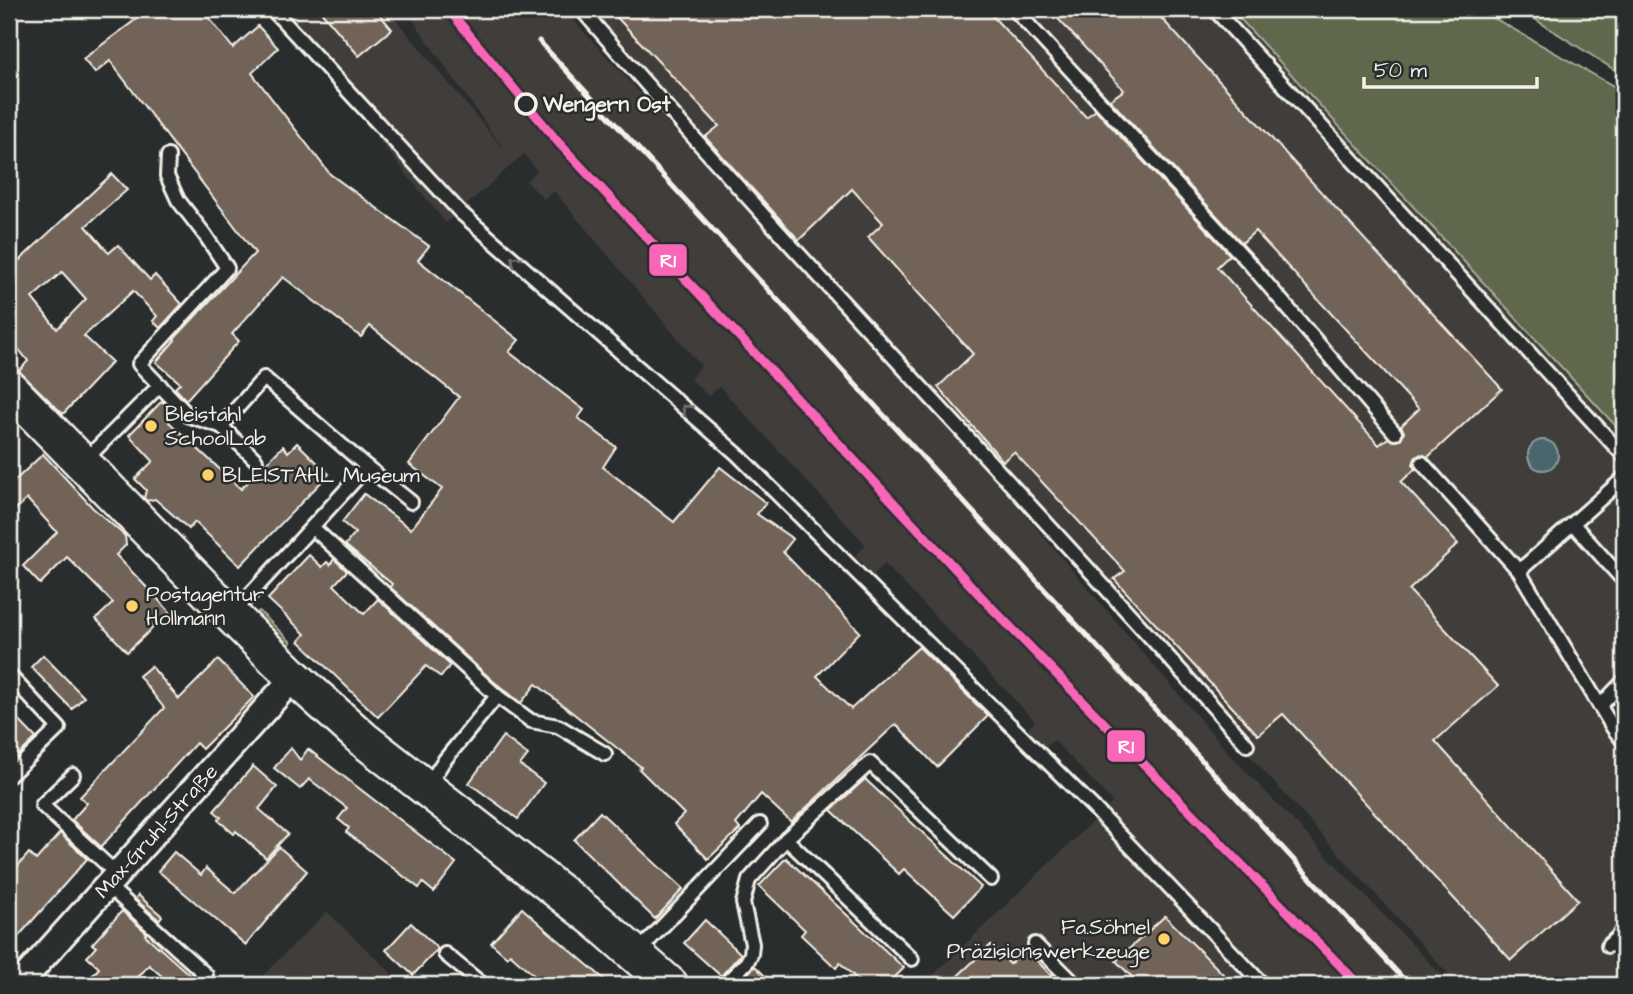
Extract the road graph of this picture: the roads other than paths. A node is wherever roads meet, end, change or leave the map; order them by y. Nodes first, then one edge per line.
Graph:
1 (272, 9) edge
2 (582, 9) edge
3 (1014, 9) edge
4 (1214, 9) edge
5 (168, 156) dead end
6 (160, 385) junction
7 (9, 388) edge
8 (221, 426) junction
9 (1395, 433) dead end
10 (1624, 456) edge
11 (256, 460) dead end
12 (1422, 463) dead end
13 (81, 464) junction
14 (367, 467) junction
15 (1624, 478) edge
16 (411, 502) dead end
17 (1573, 524) junction
18 (313, 528) junction
19 (1519, 571) junction
20 (1624, 581) edge
21 (231, 615) junction
22 (9, 675) edge
23 (294, 677) junction
24 (1624, 681) edge
25 (498, 696) junction
26 (1600, 706) junction
27 (1624, 742) edge
28 (1247, 744) dead end
29 (605, 754) dead end
30 (73, 775) dead end
31 (9, 776) edge
32 (426, 788) junction
33 (760, 824) dead end
34 (786, 839) junction
35 (991, 879) dead end
36 (112, 880) junction
37 (1624, 931) edge
38 (1035, 944) dead end
39 (1608, 946) dead end
40 (445, 954) dead end
41 (636, 954) junction
42 (912, 959) dead end
43 (206, 975) dead end
44 (18, 985) edge
45 (483, 985) edge
46 (670, 985) edge
47 (724, 985) edge
48 (1076, 985) edge
49 (1263, 985) edge

49 -> 1 lane
2 - 28 lane
3 - 9 lane
4 - 10 lane
5 - 6 lane
6 - 8 lane
6 - 13 lane
7 - 13 main road
8 - 11 lane
8 - 14 lane
12 - 19 lane
13 - 21 main road
14 - 16 lane
14 - 18 lane
15 - 17 lane
17 - 19 lane
17 - 20 lane
18 - 21 lane
18 - 25 lane
19 - 26 lane
21 - 23 main road
22 - 31 lane
23 - 32 main road
23 - 36 street, Max-Gruhl-Straße
24 - 26 lane
25 - 29 lane
25 - 32 lane
26 - 27 lane
30 - 36 lane
32 - 41 main road
33 - 41 lane
34 - 35 lane
34 - 42 lane
34 - 47 lane
36 - 43 lane
36 - 44 street, Max-Gruhl-Straße
37 - 39 lane
38 - 48 lane
40 - 45 lane
41 - 46 main road

